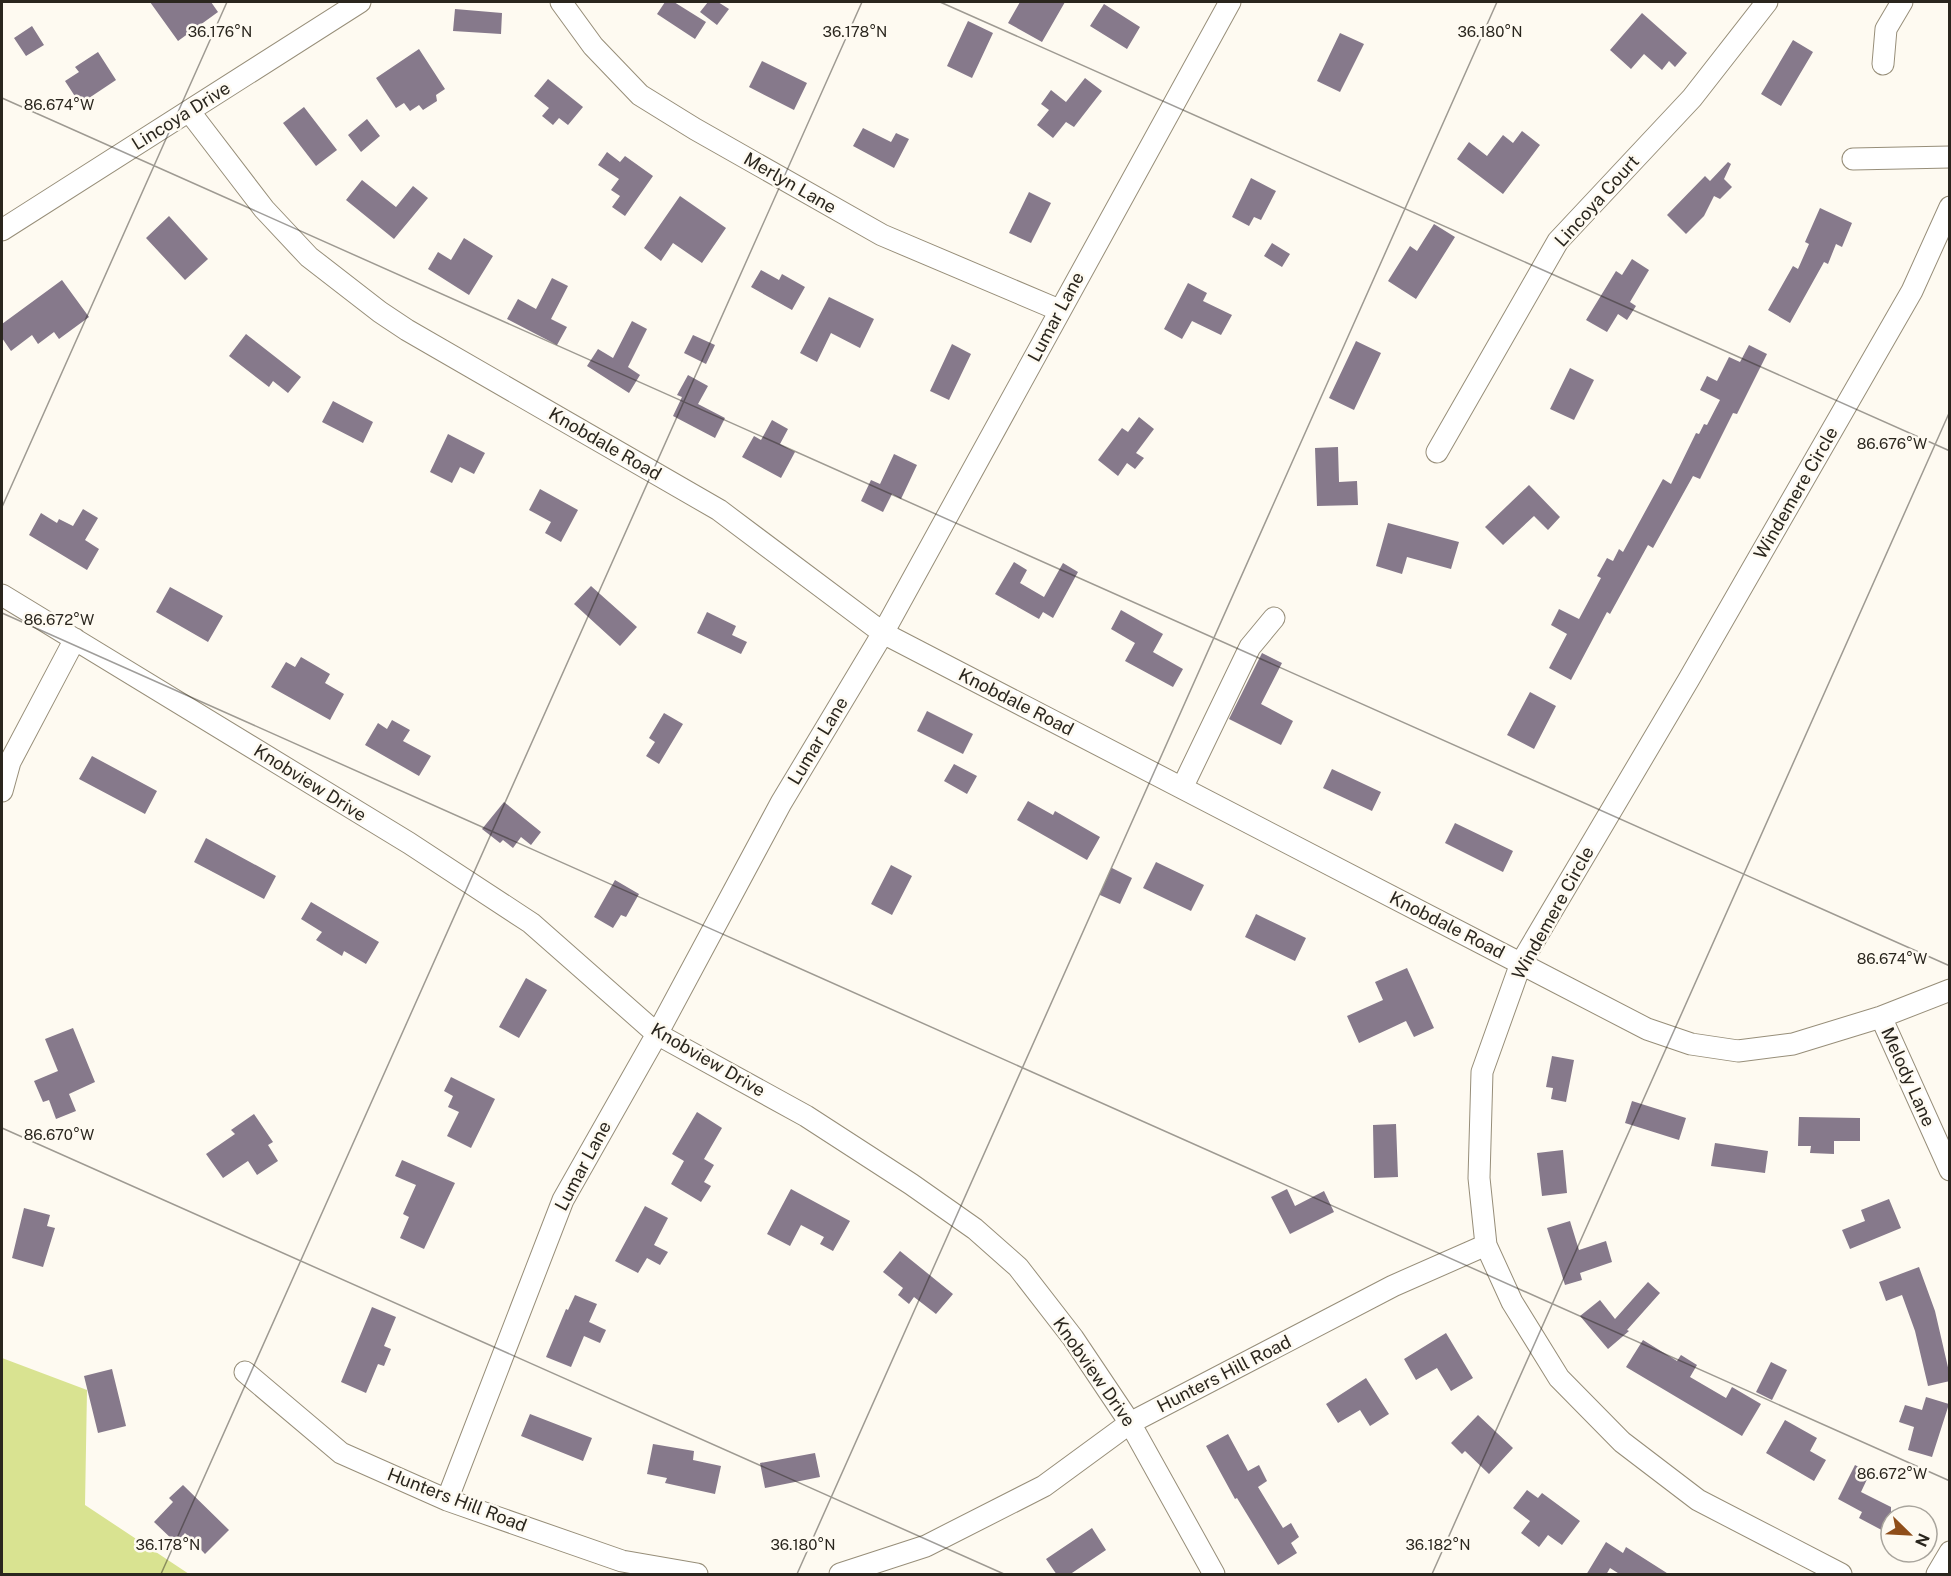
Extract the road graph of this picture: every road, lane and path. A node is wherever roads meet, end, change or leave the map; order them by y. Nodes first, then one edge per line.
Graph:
1 (360, 2) edge
2 (561, 2) edge
3 (1230, 2) edge
4 (1767, 2) edge
5 (1902, 2) edge
6 (1882, 64) dead end
7 (189, 111) junction
8 (1950, 157) edge
9 (1853, 159) dead end
10 (1950, 207) edge
11 (2, 230) edge
12 (1059, 310) junction
13 (1437, 452) dead end
14 (2, 595) edge
15 (1274, 618) dead end
16 (883, 633) junction
17 (75, 639) junction
18 (1182, 788) junction
19 (2, 791) edge
20 (1521, 963) junction
21 (1950, 990) edge
22 (1881, 1017) junction
23 (657, 1034) junction
24 (1950, 1170) edge
25 (1486, 1245) junction
26 (245, 1372) dead end
27 (1130, 1423) junction
28 (447, 1500) junction
29 (1950, 1552) edge
30 (647, 1570) edge
31 (697, 1575) edge
32 (840, 1575) edge
33 (1214, 1575) edge
34 (1841, 1575) edge
35 (1936, 1575) edge

1 - 7 street, Lincoya Drive
2 - 12 street, Merlyn Lane
3 - 12 street, Lumar Lane
4 - 13 street, Lincoya Court
5 - 6 street
7 - 11 street, Lincoya Drive
7 - 16 street, Knobdale Road
8 - 9 street
10 - 20 street, Windemere Circle
12 - 16 street, Lumar Lane
14 - 17 street, Knobview Drive
15 - 18 street
16 - 18 street, Knobdale Road
16 - 23 street, Lumar Lane
17 - 19 street
17 - 23 street, Knobview Drive
18 - 20 street, Knobdale Road
20 - 22 street, Knobdale Road
20 - 25 street, Windemere Circle
21 - 22 street, Knobdale Road
22 - 24 street, Melody Lane
23 - 27 street, Knobview Drive
23 - 28 street, Lumar Lane
25 - 27 street, Hunters Hill Road
25 - 34 street, Windemere Circle
26 - 28 street, Hunters Hill Road
27 - 32 street, Hunters Hill Road
27 - 33 street, Knobview Drive
28 - 30 street, Hunters Hill Road
29 - 35 street
30 - 31 street, Hunters Hill Road

